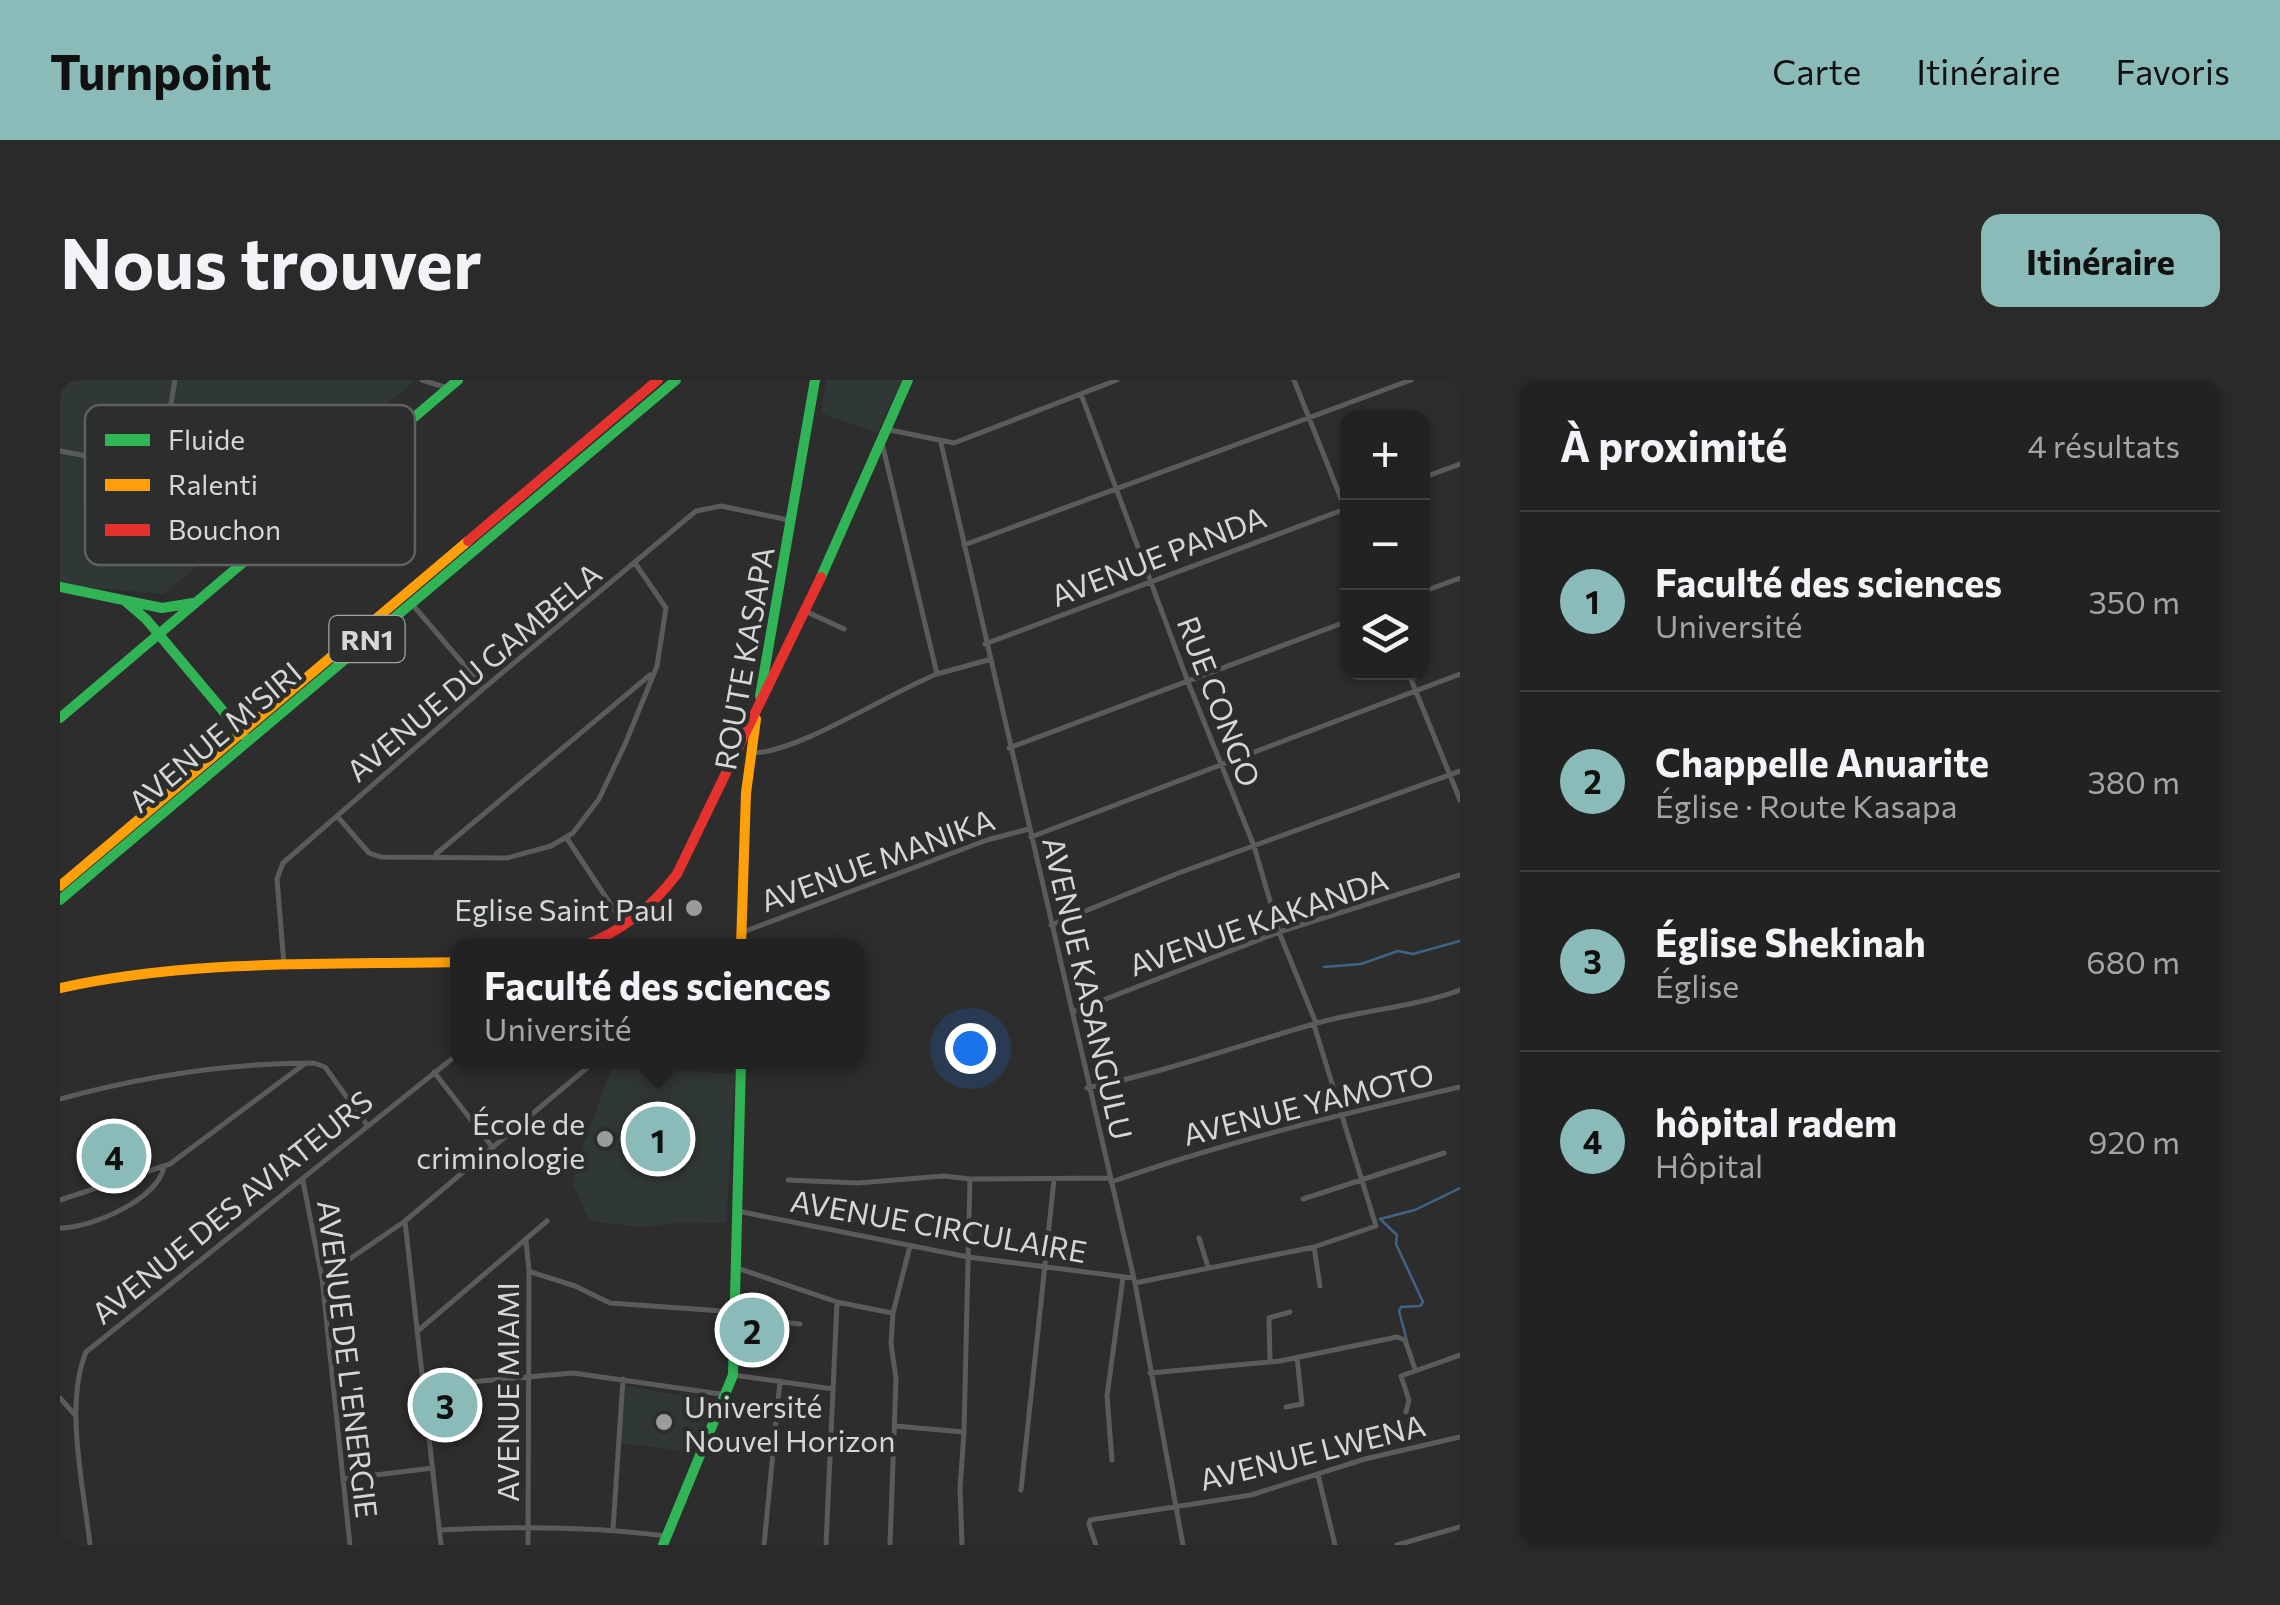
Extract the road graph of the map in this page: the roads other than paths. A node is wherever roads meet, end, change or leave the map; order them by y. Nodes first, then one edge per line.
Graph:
1 (176, 380) edge
2 (422, 380) edge
3 (458, 380) edge
4 (658, 380) edge
5 (676, 380) edge
6 (815, 380) edge
7 (908, 380) edge
8 (1117, 380) edge
9 (1294, 380) edge
10 (1411, 380) edge
11 (448, 388) junction
12 (1081, 394) junction
13 (172, 405) edge
14 (415, 416) edge
15 (1310, 418) junction
16 (883, 434) junction
17 (940, 443) junction
18 (60, 450) edge
19 (85, 455) edge
20 (1460, 464) edge
21 (1430, 475) edge
22 (1119, 489) junction
23 (1343, 500) edge
24 (1340, 514) edge
25 (792, 521) junction
26 (964, 546) junction
27 (635, 564) junction
28 (240, 565) edge
29 (1460, 578) edge
30 (1150, 582) junction
31 (60, 587) edge
32 (1427, 590) edge
33 (125, 601) junction
34 (196, 602) junction
35 (410, 603) junction
36 (805, 611) junction
37 (1340, 624) edge
38 (844, 629) dead end
39 (158, 634) junction
40 (771, 638) junction
41 (790, 643) junction
42 (985, 644) junction
43 (988, 660) junction
44 (653, 674) junction
45 (937, 674) junction
46 (1460, 674) edge
47 (1411, 680) edge
48 (1188, 682) junction
49 (484, 688) junction
50 (1415, 692) junction
51 (620, 699) junction
52 (758, 706) junction
53 (638, 711) junction
54 (60, 718) edge
55 (244, 737) junction
56 (1008, 748) junction
57 (749, 758) junction
58 (734, 760) junction
59 (1221, 765) junction
60 (1460, 771) edge
61 (1449, 775) junction
62 (1460, 800) edge
63 (337, 816) junction
64 (1030, 828) junction
65 (566, 837) junction
66 (1031, 837) junction
67 (1254, 846) junction
68 (434, 855) junction
69 (1460, 875) edge
70 (60, 886) edge
71 (60, 900) edge
72 (1050, 925) junction
73 (624, 926) junction
74 (1280, 932) junction
75 (740, 933) junction
76 (599, 939) edge
77 (740, 939) edge
78 (450, 962) edge
79 (284, 965) junction
80 (60, 988) edge
81 (1460, 990) edge
82 (1072, 1012) junction
83 (1315, 1024) junction
84 (450, 1060) edge
85 (306, 1064) junction
86 (587, 1069) edge
87 (741, 1069) edge
88 (434, 1072) junction
89 (1088, 1088) junction
90 (1460, 1088) edge
91 (60, 1099) edge
92 (1341, 1115) junction
93 (366, 1125) junction
94 (493, 1148) junction
95 (1444, 1153) dead end
96 (164, 1167) junction
97 (970, 1179) junction
98 (302, 1180) junction
99 (788, 1180) dead end
100 (1054, 1180) junction
101 (1111, 1180) junction
102 (1360, 1181) junction
103 (1303, 1199) dead end
104 (60, 1200) edge
105 (737, 1210) junction
106 (405, 1221) junction
107 (547, 1221) dead end
108 (60, 1228) edge
109 (1199, 1238) dead end
110 (526, 1240) junction
111 (910, 1246) junction
112 (1314, 1248) junction
113 (968, 1257) junction
114 (1208, 1267) junction
115 (737, 1268) junction
116 (1044, 1269) junction
117 (530, 1272) junction
118 (322, 1278) junction
119 (1122, 1278) junction
120 (1134, 1281) junction
121 (1320, 1286) dead end
122 (836, 1302) junction
123 (1290, 1312) dead end
124 (893, 1314) junction
125 (736, 1315) junction
126 (800, 1324) dead end
127 (419, 1330) junction
128 (1460, 1354) edge
129 (1297, 1357) junction
130 (1270, 1362) junction
131 (1415, 1369) junction
132 (1150, 1373) junction
133 (530, 1375) junction
134 (732, 1375) junction
135 (624, 1379) junction
136 (780, 1381) junction
137 (422, 1386) junction
138 (833, 1389) junction
139 (727, 1395) junction
140 (60, 1398) edge
141 (1286, 1407) dead end
142 (1406, 1412) dead end
143 (76, 1417) junction
144 (895, 1426) junction
145 (964, 1432) junction
146 (1460, 1437) edge
147 (1112, 1460) dead end
148 (432, 1468) junction
149 (1318, 1474) junction
150 (343, 1479) junction
151 (1021, 1490) dead end
152 (1175, 1508) junction
153 (528, 1525) junction
154 (1460, 1527) edge
155 (613, 1529) junction
156 (440, 1530) junction
157 (665, 1540) edge
158 (90, 1545) edge
159 (350, 1545) edge
160 (441, 1545) edge
161 (528, 1545) edge
162 (764, 1545) edge
163 (826, 1545) edge
164 (890, 1545) edge
165 (962, 1545) edge
166 (1096, 1545) edge
167 (1183, 1545) edge
168 (1335, 1545) edge
169 (1397, 1545) edge

1 - 13 street
2 - 11 street
3 - 11 main road
4 - 55 main road, AVENUE M'SIRI / RN1
5 - 35 main road, AVENUE M'SIRI / RN1
6 - 25 main road, ROUTE KASAPA
7 - 16 main road
8 - 12 street
9 - 15 street
10 - 15 street
11 - 14 main road
12 - 17 street
12 - 22 street, RUE CONGO
15 - 22 street
15 - 23 street
16 - 17 street
16 - 36 main road
16 - 45 street
17 - 26 street, AVENUE KASANGULU
18 - 19 street
20 - 21 street
22 - 26 street
22 - 30 street, RUE CONGO
24 - 30 street, AVENUE PANDA
25 - 27 street, AVENUE DU GAMBELA
25 - 40 main road, ROUTE KASAPA
26 - 42 street, AVENUE KASANGULU
27 - 44 street
27 - 49 street, AVENUE DU GAMBELA
28 - 34 main road
29 - 32 street
30 - 42 street, AVENUE PANDA
30 - 48 street, RUE CONGO
31 - 33 main road
33 - 34 main road
33 - 39 main road
34 - 39 main road
35 - 49 street
35 - 55 main road, AVENUE M'SIRI / RN1
36 - 38 street
36 - 41 main road
37 - 48 street
39 - 54 main road
39 - 55 main road
40 - 41 main road
40 - 52 main road, ROUTE KASAPA
41 - 52 main road
42 - 43 street, AVENUE KASANGULU
43 - 45 street
43 - 56 street, AVENUE KASANGULU
44 - 51 street
44 - 53 street
45 - 57 street
46 - 50 street, AVENUE MANIKA
47 - 50 street
48 - 56 street
48 - 59 street, RUE CONGO
49 - 63 street, AVENUE DU GAMBELA
50 - 59 street, AVENUE MANIKA
50 - 61 street
51 - 53 street
51 - 68 street
52 - 57 main road, ROUTE KASAPA
52 - 58 main road
53 - 65 street
55 - 70 main road, AVENUE M'SIRI / RN1
55 - 71 main road, AVENUE M'SIRI / RN1
56 - 64 street, AVENUE KASANGULU
57 - 58 main road
57 - 75 main road, ROUTE KASAPA
58 - 73 main road
59 - 66 street, AVENUE MANIKA
59 - 67 street, RUE CONGO
60 - 61 street
61 - 62 street
61 - 67 street
63 - 68 street
63 - 79 street, AVENUE DU GAMBELA
64 - 66 street, AVENUE KASANGULU
64 - 75 street, AVENUE MANIKA
65 - 68 street
65 - 73 street
66 - 72 street, AVENUE KASANGULU
67 - 72 street
67 - 74 street, RUE CONGO
69 - 74 street, AVENUE KAKANDA
72 - 82 street, AVENUE KASANGULU
73 - 76 main road
74 - 82 street, AVENUE KAKANDA
74 - 83 street, RUE CONGO
75 - 77 main road, ROUTE KASAPA
78 - 79 main road
79 - 80 main road
81 - 83 street
82 - 89 street, AVENUE KASANGULU
83 - 89 street
83 - 92 street, RUE CONGO
84 - 88 street, AVENUE DES AVIATEURS
85 - 91 street
85 - 93 street
85 - 96 street
86 - 94 street
87 - 105 main road
88 - 93 street, AVENUE DES AVIATEURS
88 - 94 street
89 - 101 street, AVENUE KASANGULU
90 - 92 street, AVENUE YAMOTO
92 - 101 street, AVENUE YAMOTO
92 - 102 street
93 - 98 street, AVENUE DES AVIATEURS
94 - 106 street
95 - 102 street
96 - 104 street
96 - 108 street
97 - 99 street, AVENUE YAMOTO
97 - 100 street, AVENUE YAMOTO
97 - 113 street
98 - 118 street, AVENUE DE L'ENERGIE
98 - 143 street, AVENUE DES AVIATEURS
100 - 101 street, AVENUE YAMOTO
100 - 116 street
101 - 120 street, AVENUE KASANGULU
102 - 103 street
102 - 112 street, AVENUE CIRCULAIRE
105 - 111 street, AVENUE CIRCULAIRE
105 - 115 main road
106 - 118 street
106 - 127 street
107 - 110 street
109 - 114 street
110 - 117 street, AVENUE MIAMI
110 - 127 street
111 - 113 street, AVENUE CIRCULAIRE
111 - 124 street
112 - 114 street, AVENUE CIRCULAIRE
112 - 121 street
113 - 116 street, AVENUE CIRCULAIRE
113 - 145 street
114 - 120 street, AVENUE CIRCULAIRE
115 - 122 street
115 - 125 main road
116 - 119 street, AVENUE CIRCULAIRE
116 - 151 street
117 - 125 street
117 - 133 street, AVENUE MIAMI
118 - 150 street, AVENUE DE L'ENERGIE
119 - 120 street, AVENUE CIRCULAIRE
119 - 147 street
120 - 132 street, AVENUE KASANGULU
122 - 124 street
122 - 138 street
123 - 130 street
124 - 144 street
125 - 126 street
125 - 134 main road
127 - 137 street
128 - 131 street
129 - 130 street
129 - 131 street
129 - 141 street
130 - 132 street
131 - 142 street
132 - 152 street, AVENUE KASANGULU
133 - 135 street
133 - 137 street
133 - 153 street, AVENUE MIAMI
134 - 136 street
134 - 139 main road
135 - 139 street
135 - 155 street
136 - 138 street
136 - 162 street
137 - 148 street
138 - 163 street
139 - 157 main road
140 - 143 street
143 - 158 street, AVENUE DES AVIATEURS
144 - 145 street
144 - 164 street
145 - 165 street
146 - 149 street, AVENUE LWENA
148 - 150 street
148 - 156 street
149 - 152 street, AVENUE LWENA
149 - 168 street
150 - 159 street, AVENUE DE L'ENERGIE
152 - 166 street, AVENUE LWENA
152 - 167 street, AVENUE KASANGULU
153 - 155 street
153 - 156 street
153 - 161 street, AVENUE MIAMI
154 - 169 street
155 - 157 street
156 - 160 street

